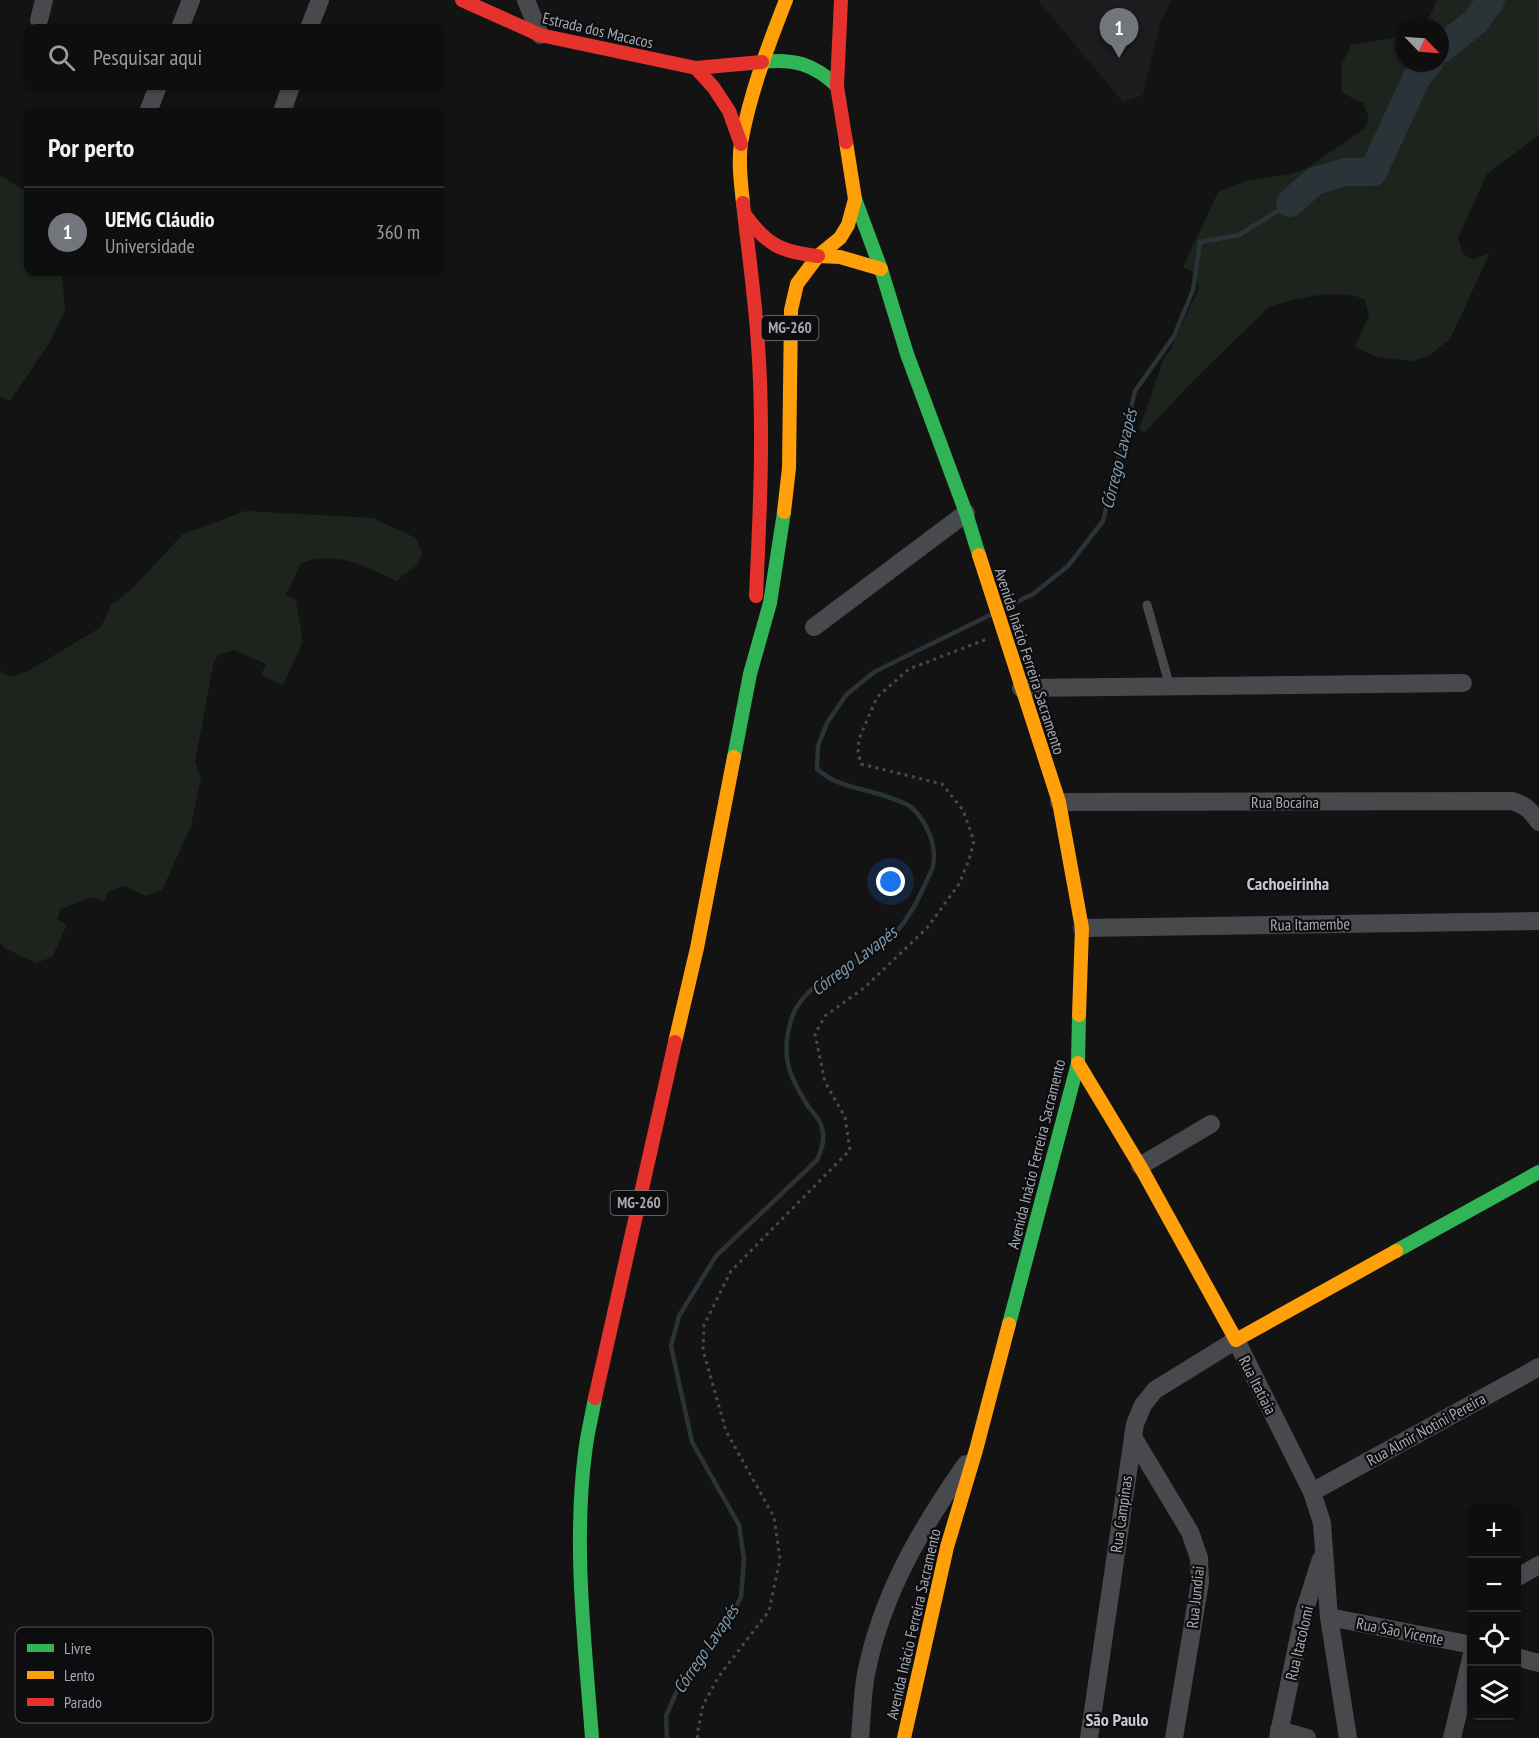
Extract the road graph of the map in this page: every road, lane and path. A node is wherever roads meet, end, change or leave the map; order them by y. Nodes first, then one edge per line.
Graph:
1 (44, 0) edge
2 (191, 0) edge
3 (320, 0) edge
4 (462, 0) edge
5 (526, 0) edge
6 (786, 0) edge
7 (841, 0) edge
8 (39, 20) dead end
9 (182, 24) edge
10 (311, 24) edge
11 (540, 35) junction
12 (762, 62) junction
13 (696, 68) junction
14 (837, 86) junction
15 (156, 90) edge
16 (290, 90) edge
17 (150, 108) edge
18 (283, 108) edge
19 (741, 144) junction
20 (855, 199) junction
21 (745, 215) junction
22 (818, 256) junction
23 (881, 269) junction
24 (966, 513) junction
25 (1147, 604) dead end
26 (814, 627) dead end
27 (1003, 633) junction
28 (750, 674) junction
29 (1463, 683) dead end
30 (1170, 687) junction
31 (1021, 688) junction
32 (1059, 802) junction
33 (1539, 822) edge
34 (1539, 921) edge
35 (1082, 928) junction
36 (1078, 1062) junction
37 (1212, 1124) dead end
38 (1140, 1166) junction
39 (1539, 1172) edge
40 (1236, 1340) junction
41 (1539, 1366) edge
42 (1133, 1437) junction
43 (975, 1450) junction
44 (1312, 1492) junction
45 (914, 1544) junction
46 (947, 1547) junction
47 (1324, 1549) junction
48 (1539, 1565) edge
49 (1521, 1575) edge
50 (1329, 1617) junction
51 (1467, 1644) edge
52 (1521, 1658) edge
53 (1539, 1663) edge
54 (1469, 1666) edge
55 (1279, 1734) edge
56 (592, 1738) edge
57 (698, 1738) edge
58 (860, 1738) edge
59 (904, 1738) edge
60 (1089, 1738) edge
61 (1174, 1738) edge
62 (1307, 1738) edge
63 (1348, 1738) edge
64 (1452, 1738) edge

1 - 8 street
2 - 9 street
3 - 10 street
4 - 11 main road, Estrada dos Macacos
5 - 11 street
6 - 12 main road, MG-260
7 - 14 main road, MG-260
11 - 13 main road, Estrada dos Macacos
12 - 13 main road, Estrada dos Macacos
12 - 14 main road, Estrada dos Macacos
12 - 19 main road, MG-260
13 - 19 main road
14 - 20 main road, MG-260
15 - 17 street
16 - 18 street
19 - 21 main road, MG-260
20 - 22 main road, MG-260
20 - 23 main road, Avenida Inácio Ferreira Sacramento
21 - 22 main road
21 - 28 main road, MG-260
22 - 23 main road
22 - 28 main road, MG-260
23 - 24 main road, Avenida Inácio Ferreira Sacramento
24 - 26 street
24 - 27 main road, Avenida Inácio Ferreira Sacramento
25 - 30 lane
27 - 31 main road, Avenida Inácio Ferreira Sacramento
27 - 57 path
28 - 56 main road, MG-260
29 - 30 street
30 - 31 street
31 - 32 main road, Avenida Inácio Ferreira Sacramento
32 - 33 street, Rua Bocaina
32 - 35 main road, Avenida Inácio Ferreira Sacramento
34 - 35 street, Rua Itamembe
35 - 36 main road, Avenida Inácio Ferreira Sacramento
36 - 38 main road, Rua Itatiaia
36 - 43 main road, Avenida Inácio Ferreira Sacramento
37 - 38 street
38 - 40 main road, Rua Itatiaia
39 - 40 main road
40 - 42 street, Rua Campinas
40 - 44 street, Rua Itatiaia
41 - 44 street, Rua Almir Notini Pereira
42 - 60 street, Rua Campinas
42 - 61 street, Rua Jundiai
43 - 45 street
43 - 46 main road, Avenida Inácio Ferreira Sacramento
44 - 47 street, Rua Itatiaia
45 - 46 street
45 - 58 street
46 - 59 main road, Avenida Inácio Ferreira Sacramento
47 - 50 street, Rua Itatiaia
47 - 55 street, Rua Itacolomi
48 - 49 street
50 - 51 street, Rua São Vicente
50 - 63 street, Rua Itatiaia
52 - 53 street
54 - 64 street
55 - 62 street

